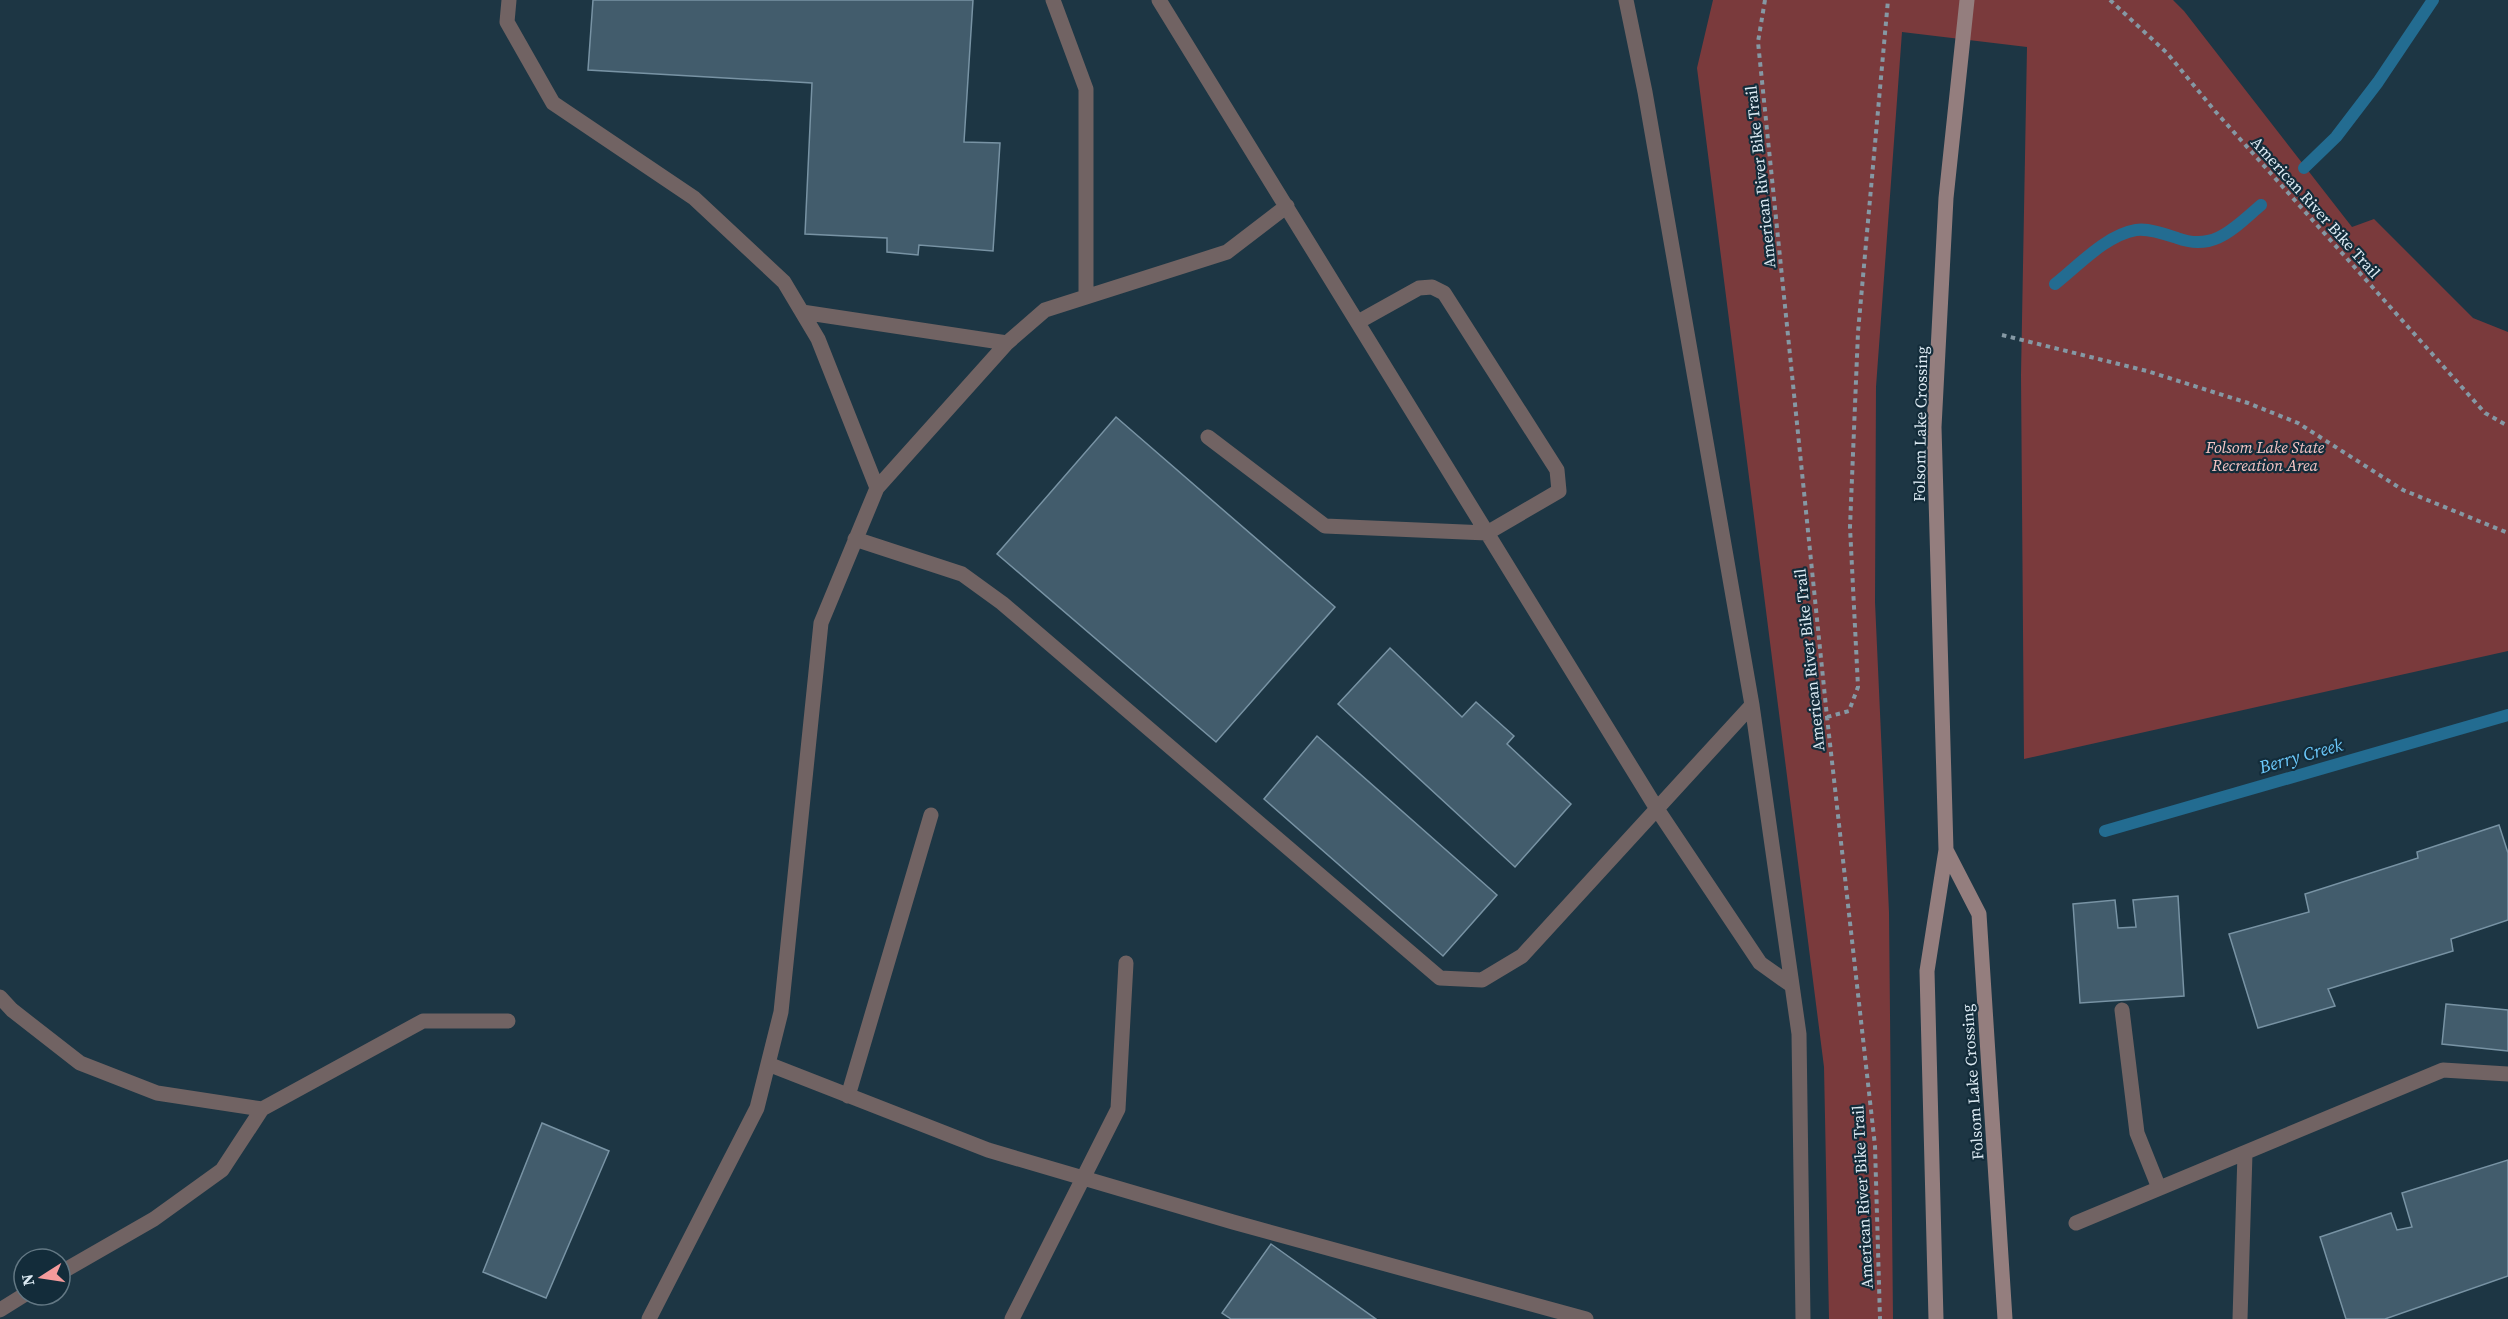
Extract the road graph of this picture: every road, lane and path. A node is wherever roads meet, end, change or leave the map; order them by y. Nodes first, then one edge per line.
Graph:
1 (509, 0) edge
2 (1053, 0) edge
3 (1159, 0) edge
4 (1626, 0) edge
5 (1765, 0) edge
6 (1888, 0) edge
7 (1967, 0) edge
8 (2110, 0) edge
9 (1287, 206) junction
10 (1086, 296) junction
11 (802, 312) junction
12 (1358, 322) junction
13 (2002, 334) dead end
14 (1007, 343) junction
15 (2508, 426) edge
16 (1208, 437) dead end
17 (878, 488) junction
18 (1487, 533) junction
19 (2508, 533) edge
20 (855, 539) junction
21 (1752, 705) junction
22 (1827, 717) junction
23 (1657, 809) junction
24 (931, 815) dead end
25 (1946, 850) junction
26 (1126, 963) dead end
27 (1791, 985) junction
28 (0, 997) edge
29 (2122, 1010) dead end
30 (508, 1021) dead end
31 (768, 1064) junction
32 (2508, 1074) edge
33 (848, 1096) junction
34 (262, 1109) junction
35 (2245, 1153) junction
36 (1085, 1178) junction
37 (2159, 1188) junction
38 (2076, 1223) dead end
39 (72, 1266) edge
40 (649, 1319) edge
41 (1012, 1319) edge
42 (1586, 1319) edge
43 (1803, 1319) edge
44 (1880, 1319) edge
45 (1936, 1319) edge
46 (2005, 1319) edge
47 (2240, 1319) edge

1 - 11 lane
2 - 10 lane
3 - 9 lane
4 - 21 lane
5 - 22 path, American River Bike Trail
6 - 22 path
7 - 25 main road, Folsom Lake Crossing
8 - 15 path, American River Bike Trail
9 - 10 lane
9 - 12 lane
10 - 14 lane
11 - 14 lane
11 - 17 lane
12 - 18 lane
12 - 18 lane
13 - 19 path
14 - 17 lane
16 - 18 lane
17 - 20 lane
18 - 23 lane
20 - 23 lane
20 - 31 lane
21 - 23 lane
21 - 27 lane
22 - 44 path, American River Bike Trail
23 - 27 lane
24 - 33 lane
25 - 45 main road, Folsom Lake Crossing
25 - 46 main road, Folsom Lake Crossing
26 - 36 lane
27 - 43 lane
28 - 34 lane
29 - 37 lane
30 - 34 lane
31 - 33 lane
31 - 40 lane
32 - 35 lane
33 - 36 lane
34 - 39 lane
35 - 37 lane
35 - 47 lane
36 - 41 lane
36 - 42 lane
37 - 38 lane

